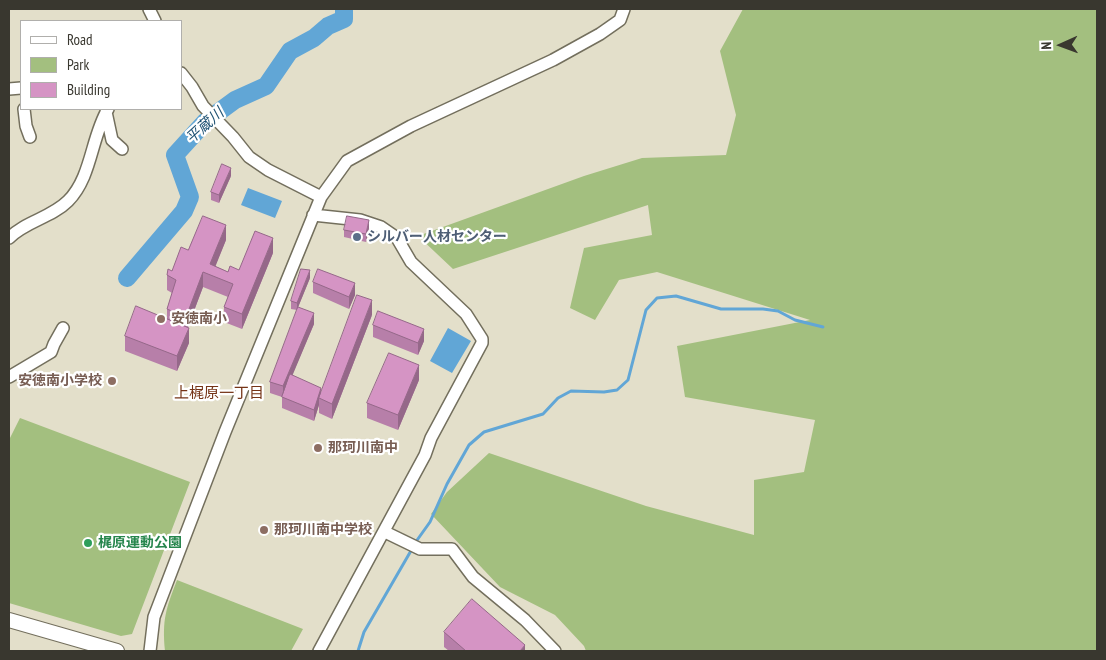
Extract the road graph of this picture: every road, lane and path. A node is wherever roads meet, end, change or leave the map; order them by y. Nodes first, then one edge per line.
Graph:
1 (624, 9) edge
2 (182, 75) edge
3 (24, 110) edge
4 (107, 110) edge
5 (30, 137) dead end
6 (122, 149) dead end
7 (321, 197) junction
8 (313, 215) junction
9 (9, 238) edge
10 (63, 328) dead end
11 (9, 377) edge
12 (385, 532) junction
13 (10, 621) edge
14 (117, 651) edge
15 (150, 651) edge
16 (319, 651) edge
17 (555, 651) edge

1 - 7 street
2 - 7 street
3 - 5 street
4 - 6 street
4 - 9 street
7 - 8 street
8 - 12 street
8 - 15 street
10 - 11 street
12 - 16 street
12 - 17 street
13 - 14 main road

